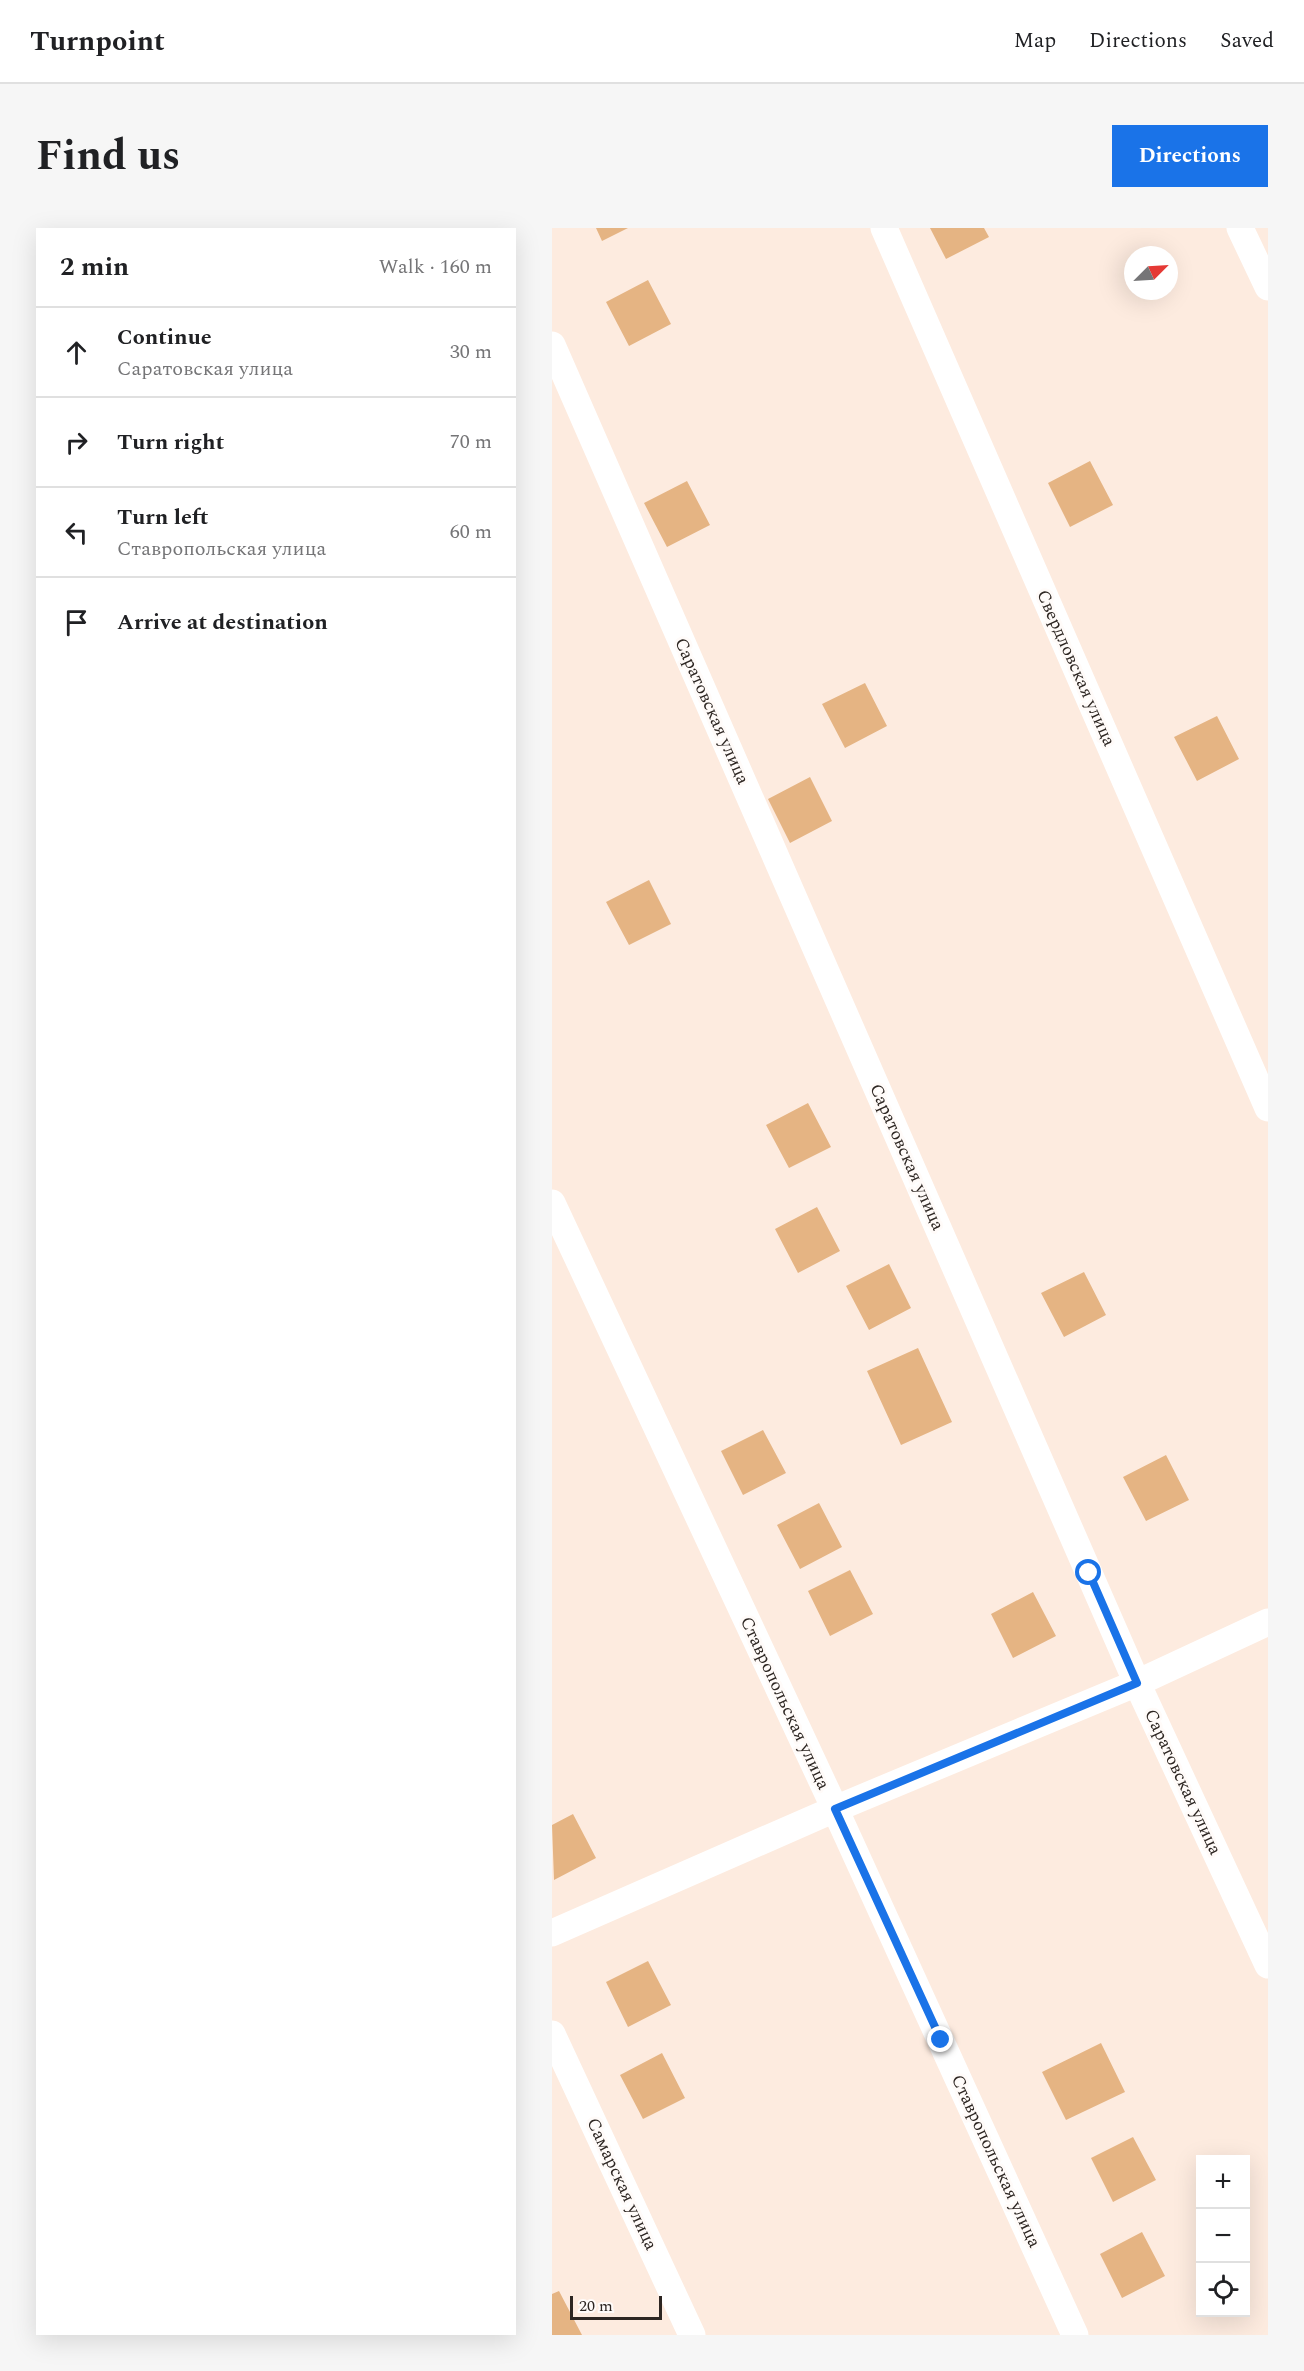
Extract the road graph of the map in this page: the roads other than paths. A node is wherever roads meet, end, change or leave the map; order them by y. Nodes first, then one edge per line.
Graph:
1 (884, 228) edge
2 (1240, 228) edge
3 (1268, 287) edge
4 (552, 345) edge
5 (1268, 1108) edge
6 (552, 1203) edge
7 (1268, 1622) edge
8 (1137, 1683) junction
9 (835, 1809) junction
10 (552, 1933) edge
11 (1268, 1965) edge
12 (552, 2034) edge
13 (692, 2335) edge
14 (1076, 2335) edge

1 - 5 street, Свердловская улица
2 - 3 street
4 - 8 street, Саратовская улица
6 - 9 street, Ставропольская улица
7 - 8 street
8 - 9 street
8 - 11 street, Саратовская улица
9 - 10 street
9 - 14 street, Ставропольская улица
12 - 13 street, Самарская улица

